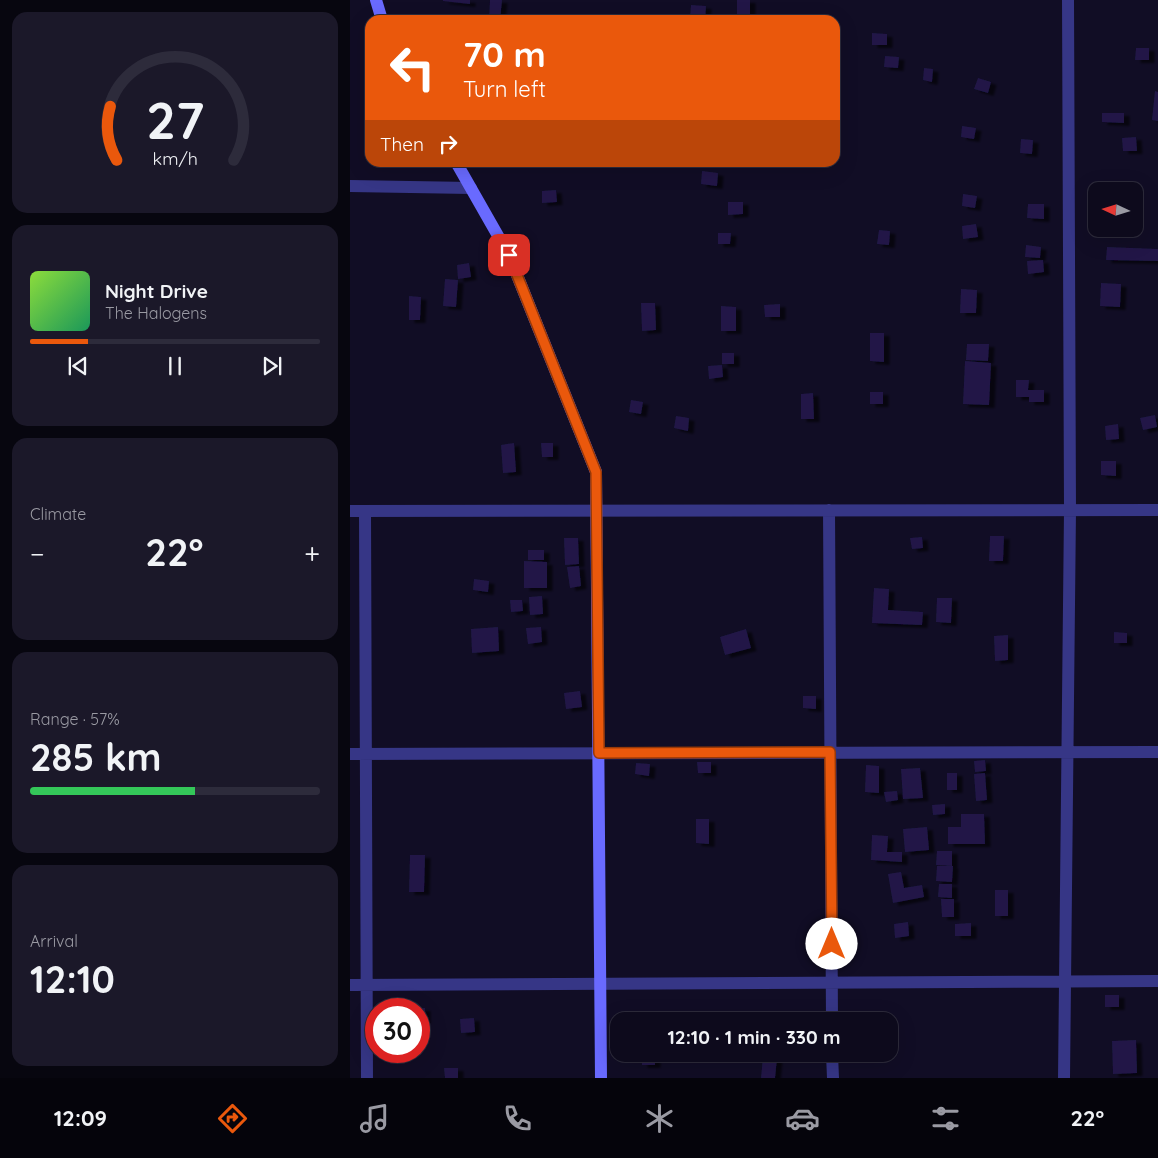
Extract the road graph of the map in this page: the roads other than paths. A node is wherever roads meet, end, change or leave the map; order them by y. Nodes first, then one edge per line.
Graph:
1 (376, 0) edge
2 (1068, 0) edge
3 (380, 15) edge
4 (459, 167) edge
5 (350, 186) edge
6 (470, 188) junction
7 (365, 510) junction
8 (596, 510) junction
9 (829, 510) junction
10 (1070, 510) junction
11 (1158, 510) edge
12 (350, 511) edge
13 (830, 752) junction
14 (1067, 752) junction
15 (1158, 752) edge
16 (599, 753) junction
17 (350, 754) edge
18 (366, 754) junction
19 (1065, 981) junction
20 (1158, 981) edge
21 (832, 982) junction
22 (600, 983) junction
23 (350, 985) edge
24 (367, 985) junction
25 (832, 1012) edge
26 (832, 1062) edge
27 (368, 1078) edge
28 (601, 1078) edge
29 (833, 1078) edge
30 (1064, 1078) edge

1 - 3 street
2 - 10 street
4 - 6 street
5 - 6 street
6 - 8 street
7 - 8 street
7 - 12 street
7 - 18 street
8 - 9 street
8 - 16 street
9 - 10 street
9 - 13 street
10 - 11 street
10 - 14 street
13 - 14 street
13 - 16 street
13 - 21 street
14 - 15 street
14 - 19 street
16 - 18 street
16 - 22 street
17 - 18 street
18 - 24 street
19 - 20 street
19 - 21 street
19 - 30 street
21 - 22 street
21 - 25 street
22 - 24 street
22 - 28 street
23 - 24 street
24 - 27 street
26 - 29 street

